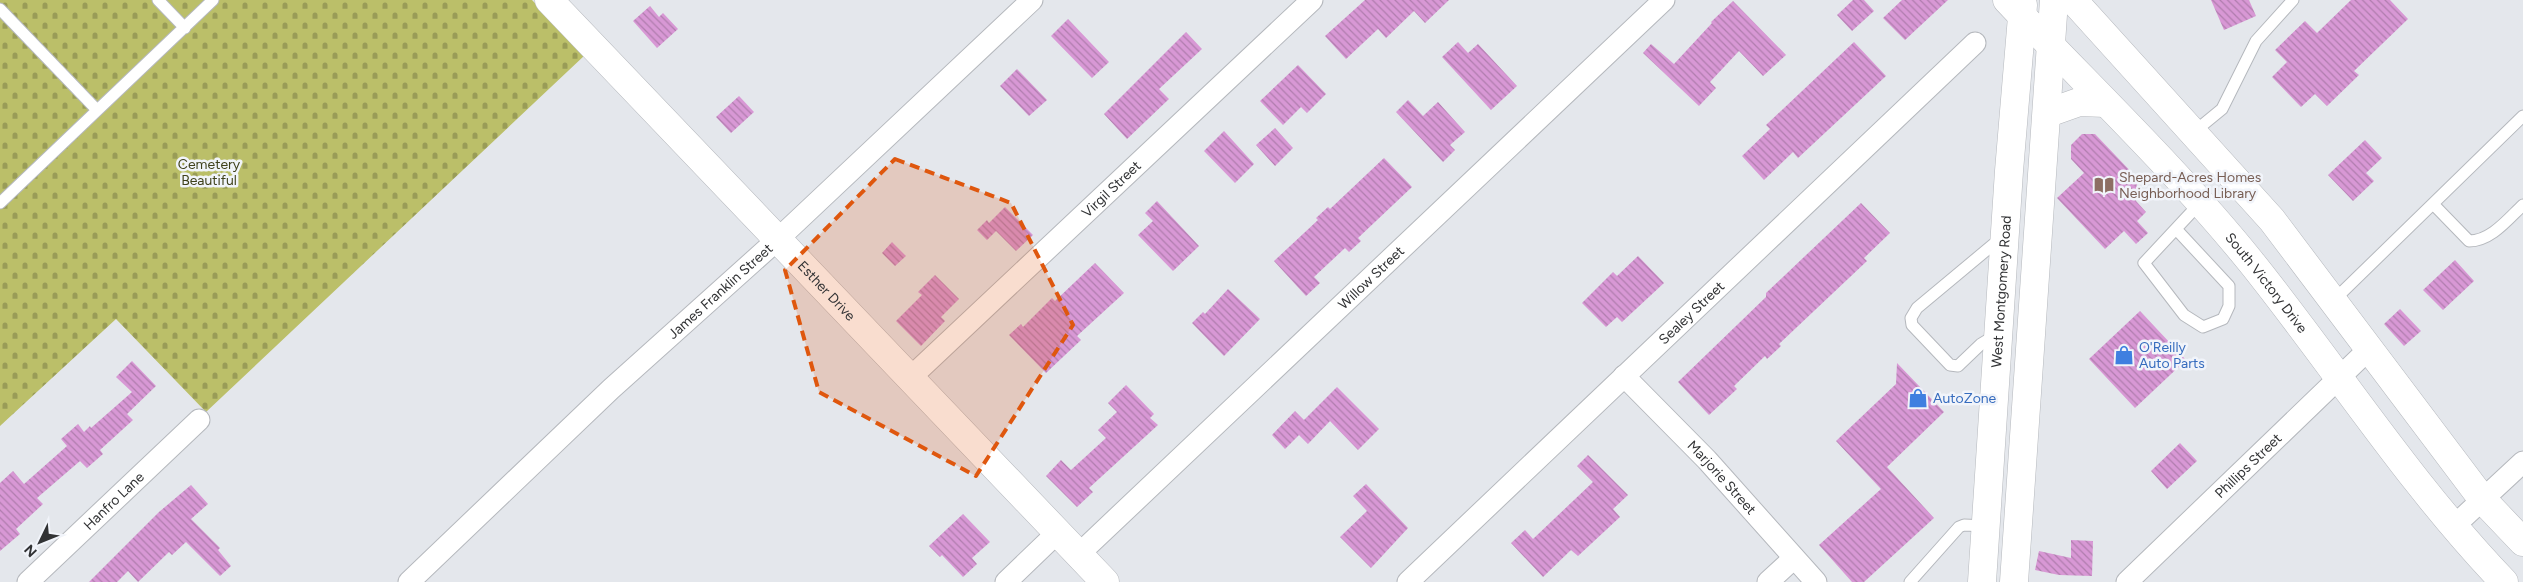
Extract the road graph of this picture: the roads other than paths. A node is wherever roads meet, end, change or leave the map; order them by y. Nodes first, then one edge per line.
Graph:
1 (158, 0) edge
2 (212, 0) edge
3 (549, 0) edge
4 (1032, 0) edge
5 (1312, 0) edge
6 (1664, 0) edge
7 (2054, 0) edge
8 (2073, 0) edge
9 (2293, 0) edge
10 (2018, 5) edge
11 (0, 9) edge
12 (185, 28) junction
13 (1975, 43) dead end
14 (2051, 46) junction
15 (2106, 103) junction
16 (96, 109) junction
17 (2048, 113) junction
18 (2523, 116) edge
19 (2194, 132) junction
20 (2162, 162) junction
21 (0, 203) edge
22 (2200, 203) junction
23 (2434, 205) junction
24 (2523, 205) edge
25 (2176, 229) junction
26 (2006, 235) junction
27 (777, 240) junction
28 (2333, 301) junction
29 (2000, 333) junction
30 (2031, 339) junction
31 (2369, 349) junction
32 (1624, 376) junction
33 (910, 378) junction
34 (2339, 378) junction
35 (199, 420) dead end
36 (2523, 462) edge
37 (2483, 500) junction
38 (1986, 526) junction
39 (2454, 526) junction
40 (1058, 532) junction
41 (2523, 542) edge
42 (1079, 554) junction
43 (1794, 558) junction
44 (28, 582) edge
45 (409, 582) edge
46 (1006, 582) edge
47 (1105, 582) edge
48 (1408, 582) edge
49 (1768, 582) edge
50 (1816, 582) edge
51 (1910, 582) edge
52 (1982, 582) edge
53 (2014, 582) edge
54 (2126, 582) edge
55 (2504, 582) edge

1 - 12 lane
2 - 12 lane
3 - 27 main road, Esther Drive
4 - 27 street, James Franklin Street
5 - 33 street, Virgil Street
6 - 42 street, Willow Street
7 - 14 main road
8 - 19 main road
9 - 19 lane
10 - 14 main road, South Victory Drive
10 - 26 main road, West Montgomery Road
11 - 16 lane
12 - 16 lane
13 - 32 street, Sealey Street
14 - 15 main road, South Victory Drive
14 - 17 main road
15 - 17 main road
15 - 20 main road, South Victory Drive
16 - 21 lane
17 - 30 main road
18 - 23 lane
19 - 20 main road
19 - 28 main road
20 - 22 main road, South Victory Drive
22 - 25 lane
22 - 34 main road, South Victory Drive
23 - 24 lane
23 - 28 lane
25 - 25 lane
26 - 29 main road, West Montgomery Road
26 - 29 lane
27 - 33 main road, Esther Drive
27 - 45 street, James Franklin Street
28 - 31 main road
29 - 30 main road
29 - 38 main road, West Montgomery Road
30 - 53 main road
31 - 34 street, Phillips Street
31 - 37 main road
32 - 43 street, Marjorie Street
32 - 48 street, Sealey Street
33 - 40 main road, Esther Drive
34 - 39 main road, South Victory Drive
34 - 54 street, Phillips Street
35 - 44 street, Hanfro Lane
36 - 37 street
37 - 39 street
37 - 41 main road
38 - 51 lane
38 - 52 main road, West Montgomery Road
39 - 55 main road, South Victory Drive
40 - 42 main road, Esther Drive
40 - 46 street
42 - 47 main road, Esther Drive
43 - 49 street
43 - 50 street, Marjorie Street

